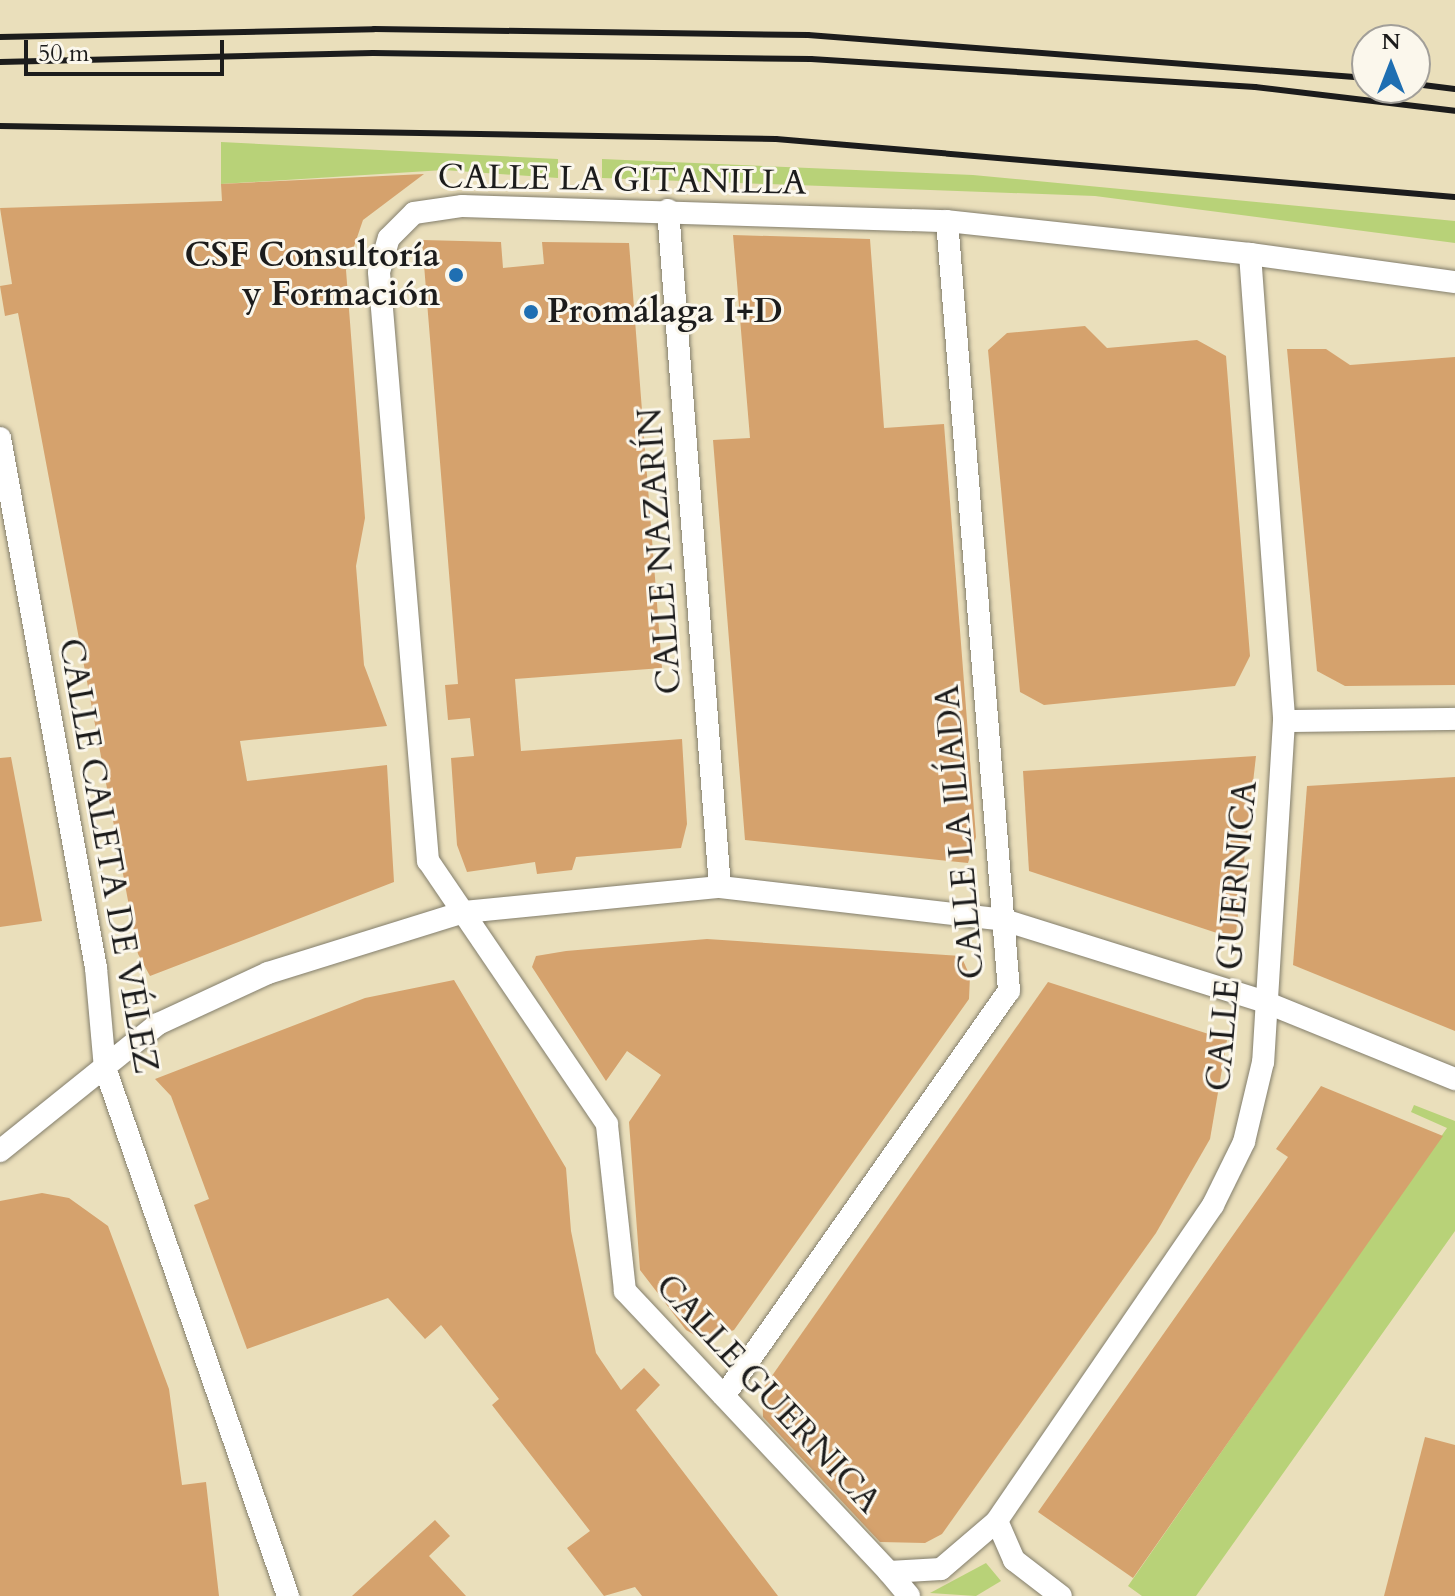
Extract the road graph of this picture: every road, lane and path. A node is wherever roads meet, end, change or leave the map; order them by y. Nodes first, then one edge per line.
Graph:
1 (668, 210) junction
2 (947, 221) junction
3 (1250, 254) junction
4 (1455, 282) edge
5 (0, 438) edge
6 (1455, 719) edge
7 (1284, 721) junction
8 (720, 887) junction
9 (464, 912) junction
10 (1004, 920) junction
11 (1265, 1002) junction
12 (105, 1068) junction
13 (1455, 1079) edge
14 (0, 1151) edge
15 (724, 1396) junction
16 (997, 1521) junction
17 (889, 1572) junction
18 (1046, 1594) edge
19 (288, 1596) edge
20 (909, 1596) edge

1 - 2 street, CALLE LA GITANILLA
1 - 8 street, CALLE NAZARÍN
1 - 9 street, CALLE LA GITANILLA
2 - 3 street, CALLE LA GITANILLA
2 - 10 street, CALLE LA ILÍADA
3 - 4 street, CALLE LA GITANILLA
3 - 7 street, CALLE GUERNICA
5 - 12 street, CALLE CALETA DE VÉLEZ
6 - 7 street
7 - 11 street, CALLE GUERNICA
8 - 9 street
8 - 10 street
9 - 12 street
9 - 15 street, CALLE GUERNICA
10 - 11 street
10 - 15 street, CALLE LA ILÍADA
11 - 13 street
11 - 16 street, CALLE GUERNICA
12 - 14 street
12 - 19 street, CALLE CALETA DE VÉLEZ
15 - 17 street, CALLE GUERNICA
16 - 17 street, CALLE GUERNICA
16 - 18 street
17 - 20 street, CALLE GUERNICA

